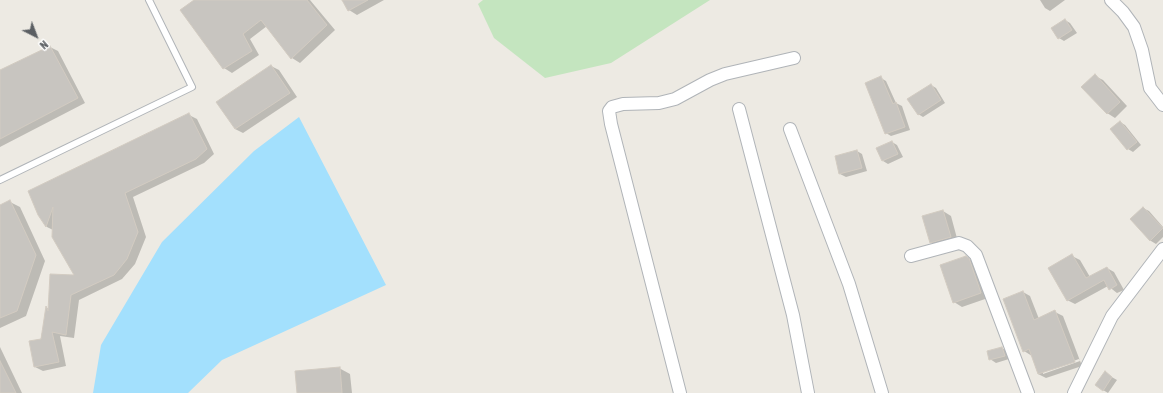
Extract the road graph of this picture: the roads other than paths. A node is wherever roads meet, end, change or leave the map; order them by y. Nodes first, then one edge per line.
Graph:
1 (149, 0) edge
2 (1111, 0) edge
3 (794, 58) dead end
4 (1163, 105) edge
5 (739, 110) dead end
6 (790, 129) dead end
7 (0, 180) edge
8 (1163, 249) edge
9 (911, 256) dead end
10 (680, 393) edge
11 (808, 393) edge
12 (882, 393) edge
13 (1028, 393) edge
14 (1074, 393) edge

1 - 7 lane
2 - 4 street
3 - 10 street
5 - 11 street
6 - 12 street
8 - 14 street
9 - 13 street

